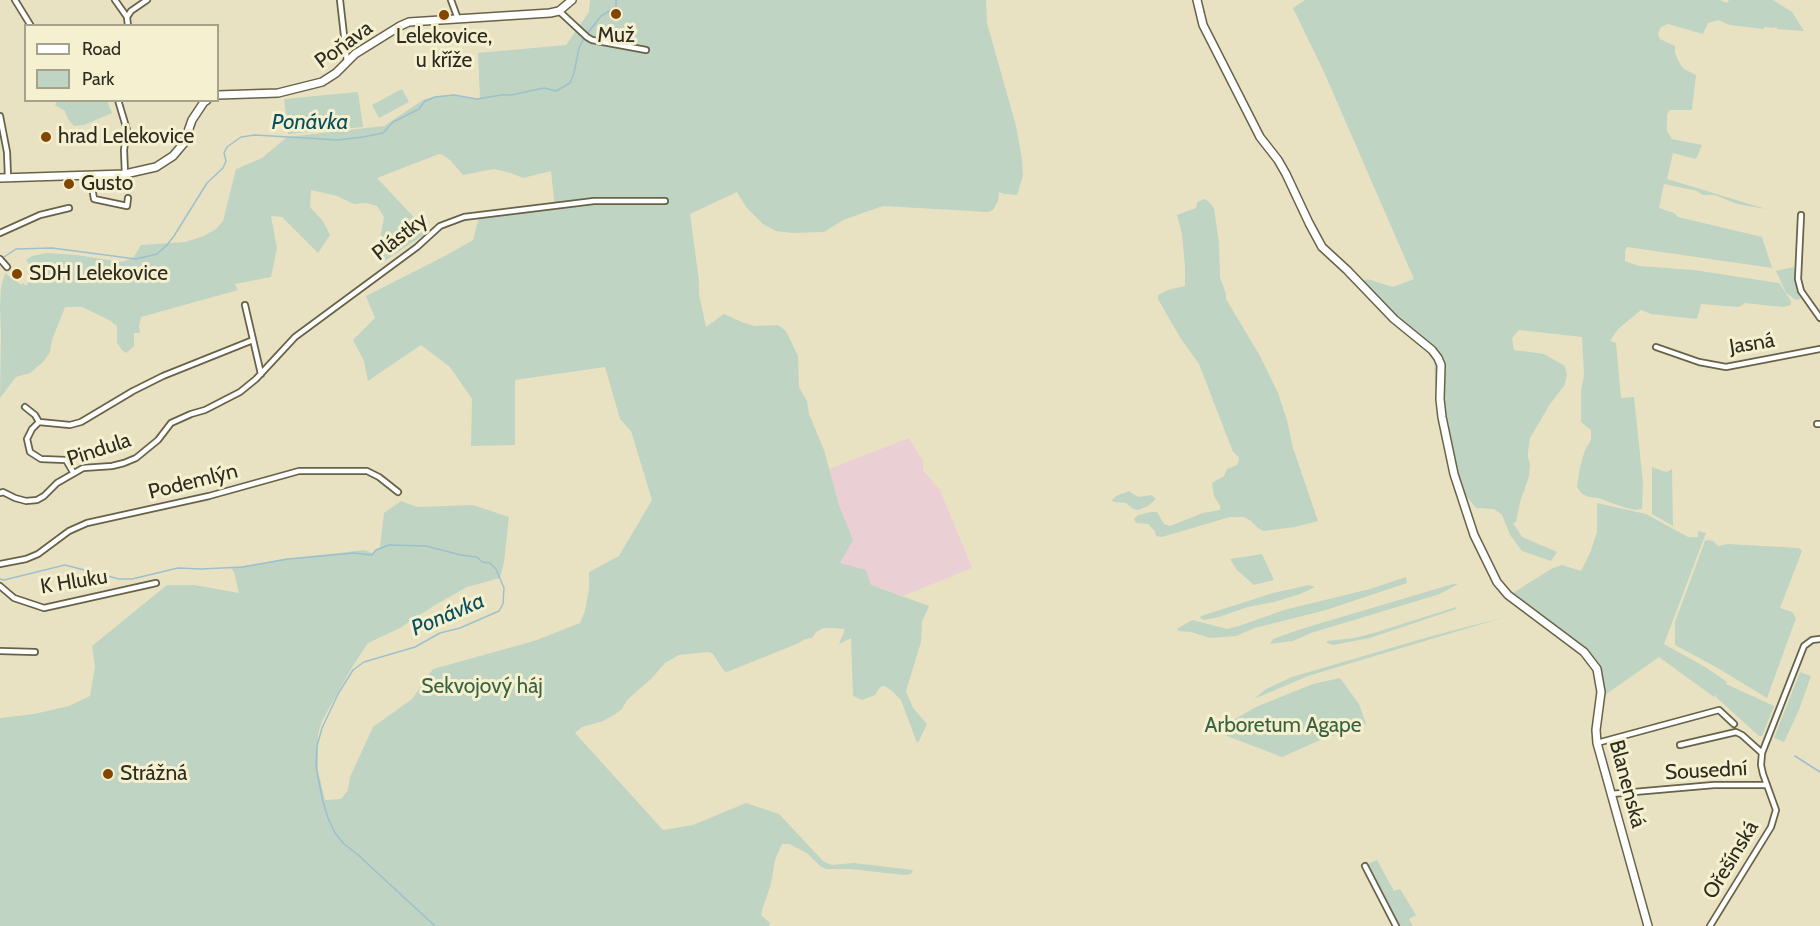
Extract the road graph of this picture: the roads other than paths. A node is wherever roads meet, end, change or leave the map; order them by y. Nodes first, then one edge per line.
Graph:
1 (15, 0) edge
2 (115, 0) edge
3 (147, 0) edge
4 (340, 0) edge
5 (450, 0) edge
6 (572, 0) edge
7 (1197, 0) edge
8 (562, 6) edge
9 (127, 17) junction
10 (458, 19) junction
11 (30, 24) edge
12 (128, 24) edge
13 (646, 50) dead end
14 (347, 62) junction
15 (219, 95) edge
16 (119, 102) edge
17 (204, 102) edge
18 (0, 116) edge
19 (125, 174) junction
20 (90, 175) junction
21 (4, 177) edge
22 (128, 198) dead end
23 (664, 201) dead end
24 (127, 206) junction
25 (69, 208) dead end
26 (130, 212) dead end
27 (1801, 215) dead end
28 (0, 233) edge
29 (0, 259) edge
30 (7, 267) dead end
31 (245, 305) dead end
32 (1820, 318) edge
33 (253, 340) junction
34 (1656, 347) dead end
35 (1820, 349) edge
36 (261, 374) junction
37 (25, 407) dead end
38 (39, 422) junction
39 (73, 472) junction
40 (1, 492) edge
41 (398, 492) dead end
42 (0, 564) edge
43 (156, 583) dead end
44 (1, 588) edge
45 (1820, 639) edge
46 (0, 651) edge
47 (35, 652) dead end
48 (1734, 724) dead end
49 (1597, 743) junction
50 (1680, 745) dead end
51 (1762, 753) junction
52 (1767, 784) junction
53 (1611, 794) junction
54 (1365, 866) dead end
55 (1396, 926) edge
56 (1648, 926) edge
57 (1710, 926) edge

1 - 11 street
2 - 9 street
3 - 9 street
4 - 14 street
5 - 10 street
6 - 8 street
7 - 49 street, Blanenská
8 - 10 street, Poňava
8 - 13 street
9 - 12 street
10 - 14 street, Poňava
14 - 15 street, Poňava
16 - 19 street
17 - 19 street
18 - 21 street
19 - 20 street
20 - 21 street
20 - 24 street
22 - 24 street
23 - 36 street, Plástky
24 - 26 street
25 - 28 street
27 - 32 street
29 - 30 street
31 - 33 street
33 - 36 street
33 - 38 street
34 - 35 street, Jasná
36 - 39 street, Pindula
37 - 38 street
38 - 39 street
39 - 40 street, Pindula
41 - 42 street, Podemlýn
43 - 44 street, K Hluku
45 - 51 street, Ořešínská
46 - 47 street
48 - 49 street
49 - 53 street, Blanenská
50 - 51 street
51 - 52 street, Ořešínská
52 - 53 street, Sousední
52 - 57 street, Ořešínská
53 - 56 street, Blanenská
54 - 55 street

